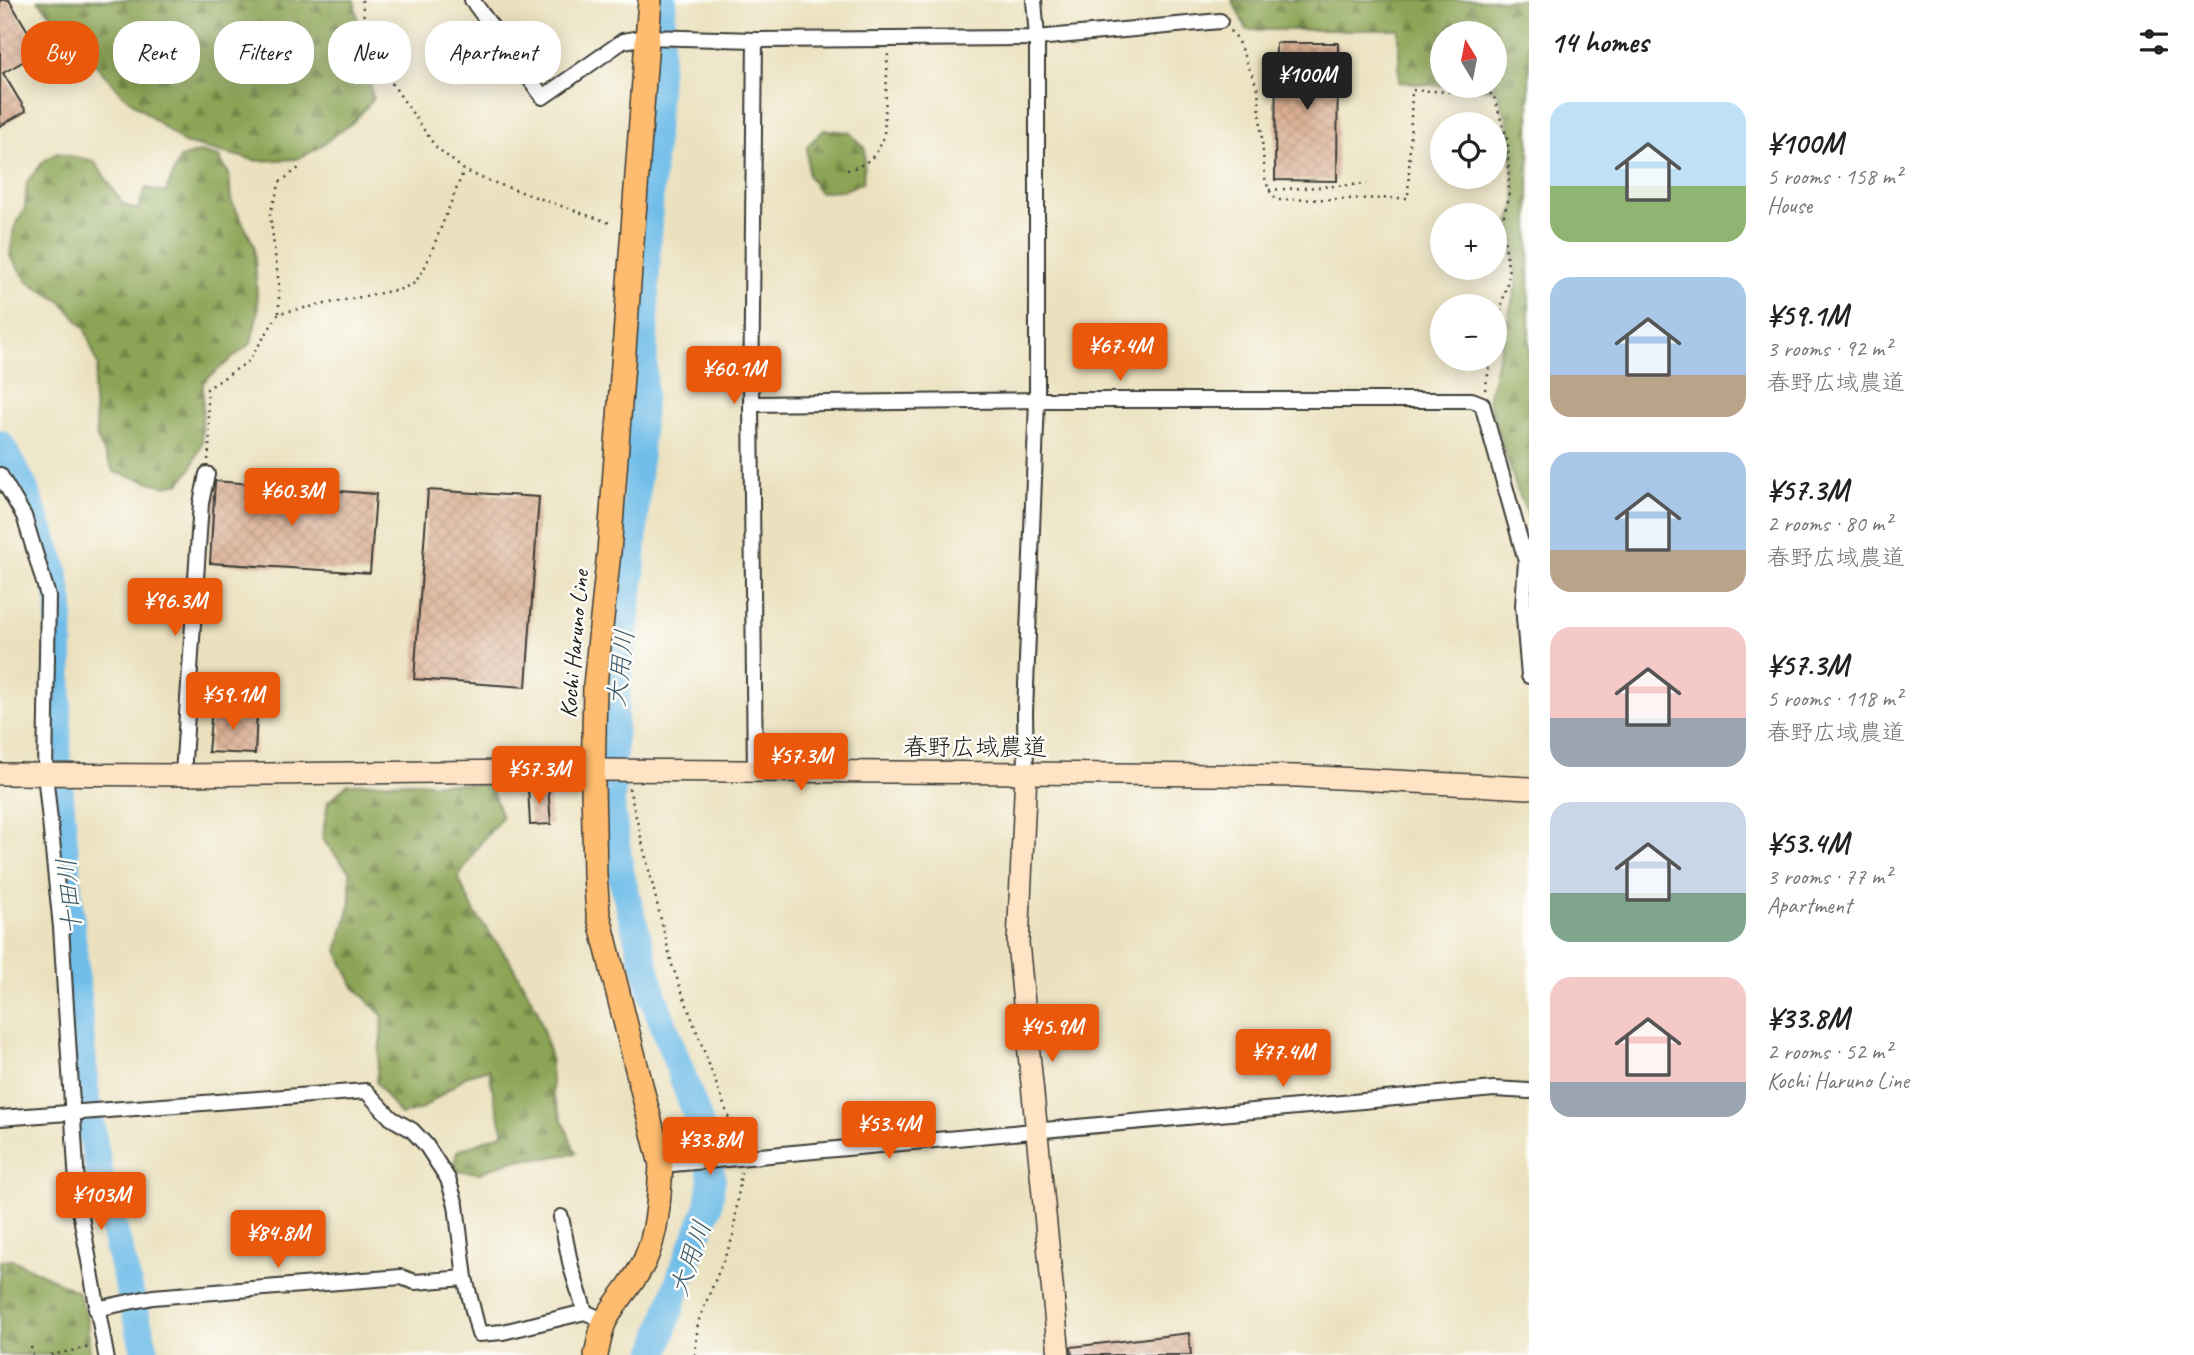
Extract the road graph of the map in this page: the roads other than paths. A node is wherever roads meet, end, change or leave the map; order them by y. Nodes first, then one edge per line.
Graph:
1 (472, 0) edge
2 (650, 0) edge
3 (1034, 0) edge
4 (1220, 21) road end
5 (651, 37) junction
6 (1037, 38) junction
7 (755, 40) junction
8 (1037, 400) junction
9 (751, 404) junction
10 (207, 474) road end
11 (0, 475) edge
12 (1529, 676) edge
13 (593, 770) junction
14 (755, 772) junction
15 (0, 774) edge
16 (48, 774) junction
17 (1026, 774) junction
18 (183, 775) junction
19 (1529, 788) edge
20 (1529, 1091) edge
21 (72, 1113) junction
22 (0, 1118) edge
23 (1038, 1130) junction
24 (671, 1163) junction
25 (561, 1217) dead end
26 (465, 1278) junction
27 (96, 1309) junction
28 (595, 1317) junction
29 (105, 1349) edge
30 (596, 1355) edge
31 (1059, 1355) edge

1 - 5 street
2 - 5 main road, Kochi Haruno Line
3 - 6 street
4 - 6 street
5 - 7 street
5 - 13 main road, Kochi Haruno Line
6 - 7 street
6 - 8 street
7 - 9 street
8 - 9 street
8 - 12 street
8 - 17 street
9 - 14 street
10 - 18 street
11 - 16 street
13 - 14 street, 春野広域農道
13 - 18 street, 春野広域農道
13 - 24 main road, Kochi Haruno Line
14 - 17 street, 春野広域農道
15 - 16 street, 春野広域農道
16 - 18 street, 春野広域農道
16 - 21 street
17 - 19 street, 春野広域農道
17 - 23 street
20 - 23 street
21 - 22 street
21 - 26 street
21 - 27 street
23 - 24 street
23 - 31 street
24 - 28 main road, Kochi Haruno Line
25 - 28 street
26 - 27 street
26 - 28 street
27 - 29 street
28 - 30 main road, Kochi Haruno Line

